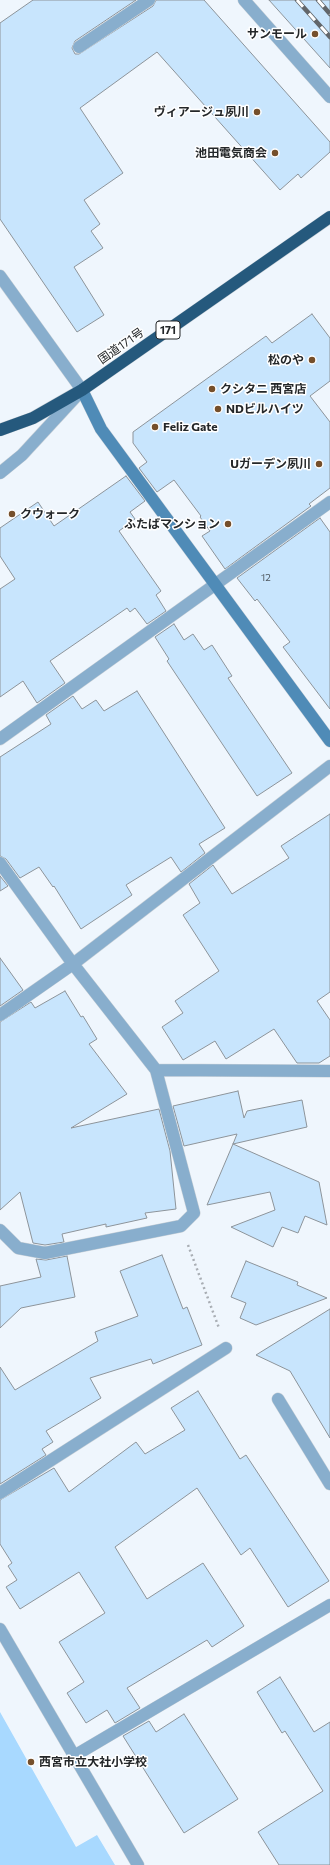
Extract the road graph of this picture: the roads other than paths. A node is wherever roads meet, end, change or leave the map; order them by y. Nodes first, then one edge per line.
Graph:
1 (148, 0) edge
2 (244, 0) edge
3 (79, 47) dead end
4 (330, 97) edge
5 (330, 217) edge
6 (0, 276) edge
7 (82, 390) junction
8 (0, 430) edge
9 (0, 473) edge
10 (330, 502) edge
11 (215, 584) junction
12 (0, 739) edge
13 (330, 741) edge
14 (330, 766) edge
15 (0, 864) edge
16 (73, 964) junction
17 (0, 1015) edge
18 (156, 1070) junction
19 (330, 1071) edge
20 (0, 1230) edge
21 (226, 1348) road end
22 (278, 1399) dead end
23 (330, 1484) edge
24 (0, 1493) edge
25 (330, 1605) edge
26 (0, 1629) edge
27 (74, 1756) junction
28 (138, 1865) edge

1 - 3 street
2 - 4 street
5 - 7 highway, 国道171号 / 171
6 - 7 street
7 - 8 highway, 国道171号 / 171
7 - 9 street
7 - 11 street
10 - 11 street
11 - 12 street
11 - 13 street
14 - 16 street
15 - 16 street
16 - 17 street
16 - 18 street
18 - 19 street
18 - 20 street
21 - 24 street
22 - 23 street
25 - 27 street
26 - 27 street
27 - 28 street

